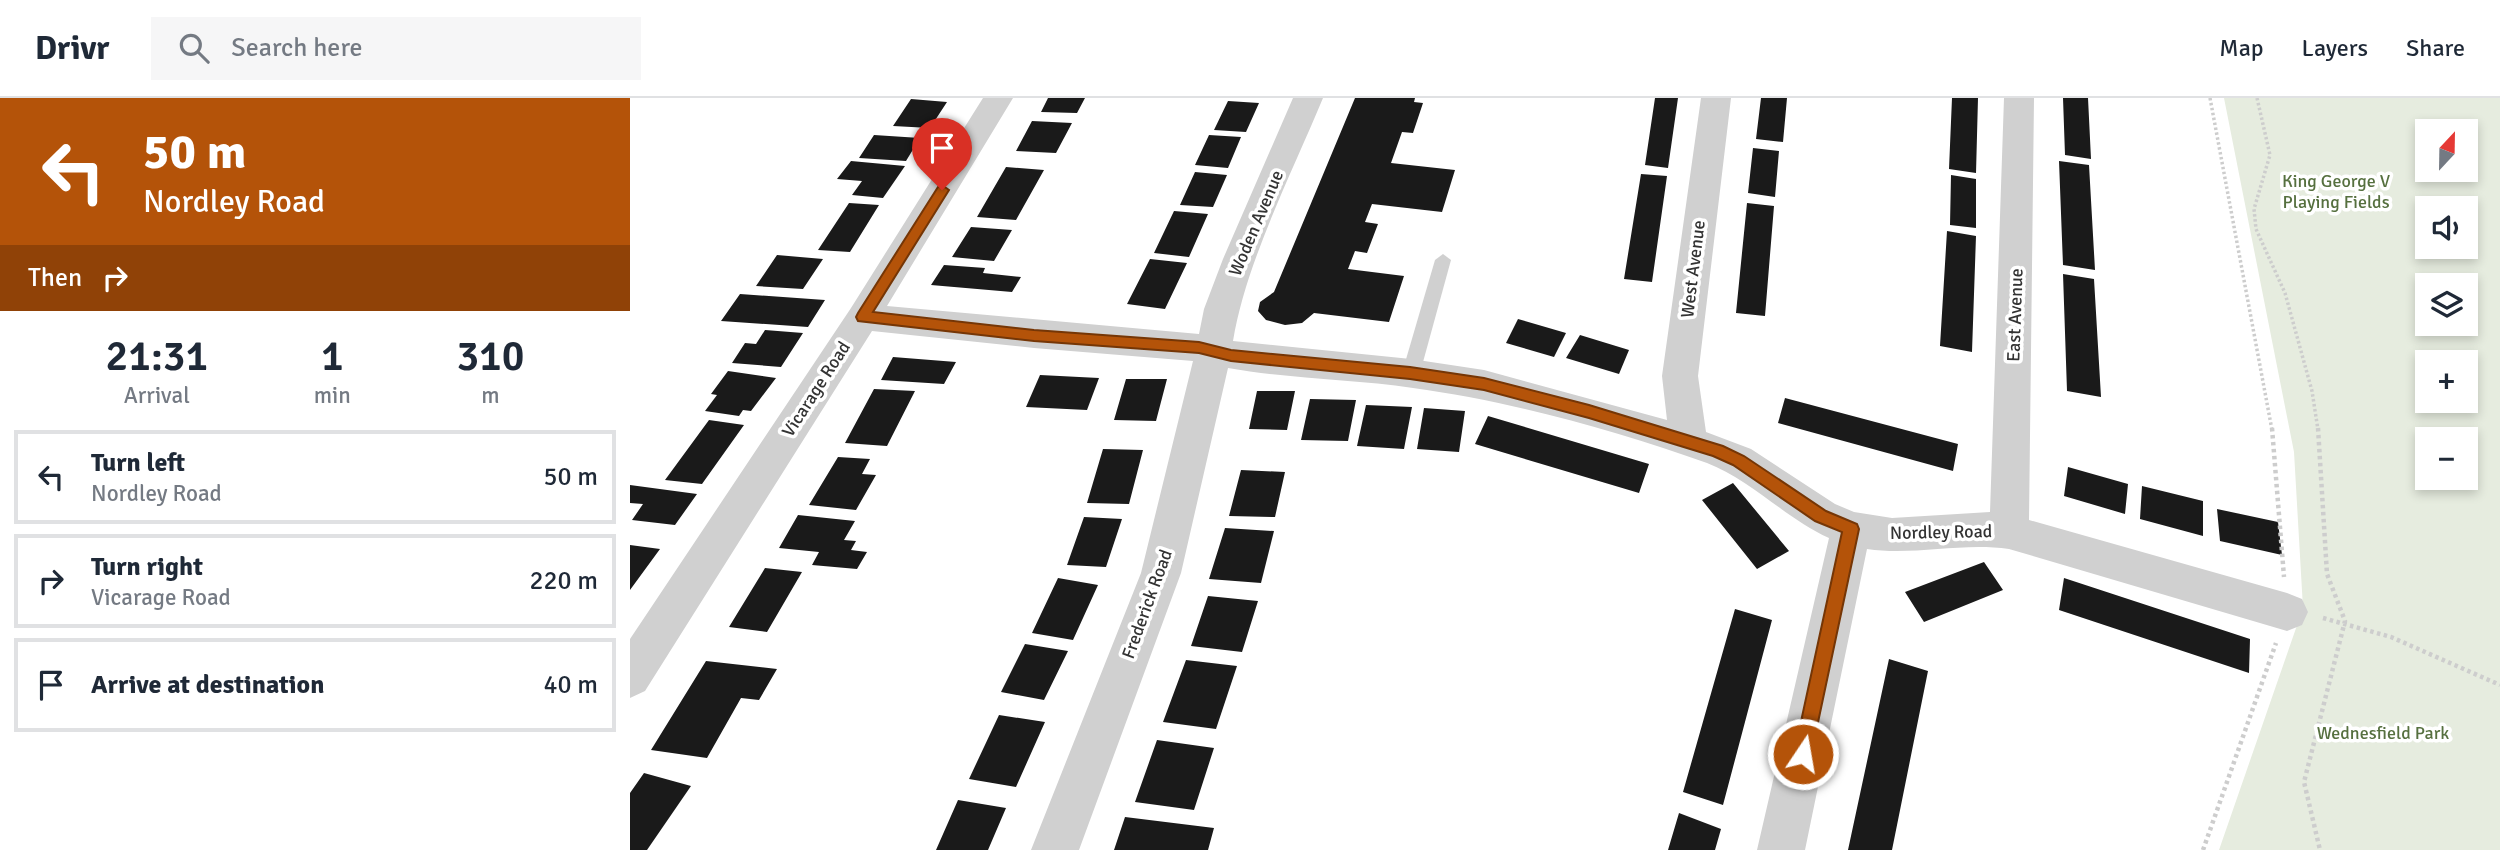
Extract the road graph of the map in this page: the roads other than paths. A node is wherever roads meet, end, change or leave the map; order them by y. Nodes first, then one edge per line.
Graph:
1 (998, 98) edge
2 (1308, 98) edge
3 (1716, 98) edge
4 (2019, 98) edge
5 (1443, 260) dead end
6 (863, 317) junction
7 (1214, 351) junction
8 (1410, 373) junction
9 (1688, 441) junction
10 (1851, 529) junction
11 (2010, 532) junction
12 (2287, 612) road end
13 (630, 677) edge
14 (1055, 850) edge
15 (1781, 850) edge

1 - 6 street, Vicarage Road
2 - 7 street, Woden Avenue
3 - 9 street, West Avenue
4 - 11 street, East Avenue
5 - 8 lane
6 - 7 street, Nordley Road
6 - 13 street, Vicarage Road
7 - 8 street, Nordley Road
7 - 14 street, Frederick Road
8 - 9 street, Nordley Road
9 - 10 street, Nordley Road
10 - 11 street, Nordley Road
10 - 15 street
11 - 12 street, Nordley Road

